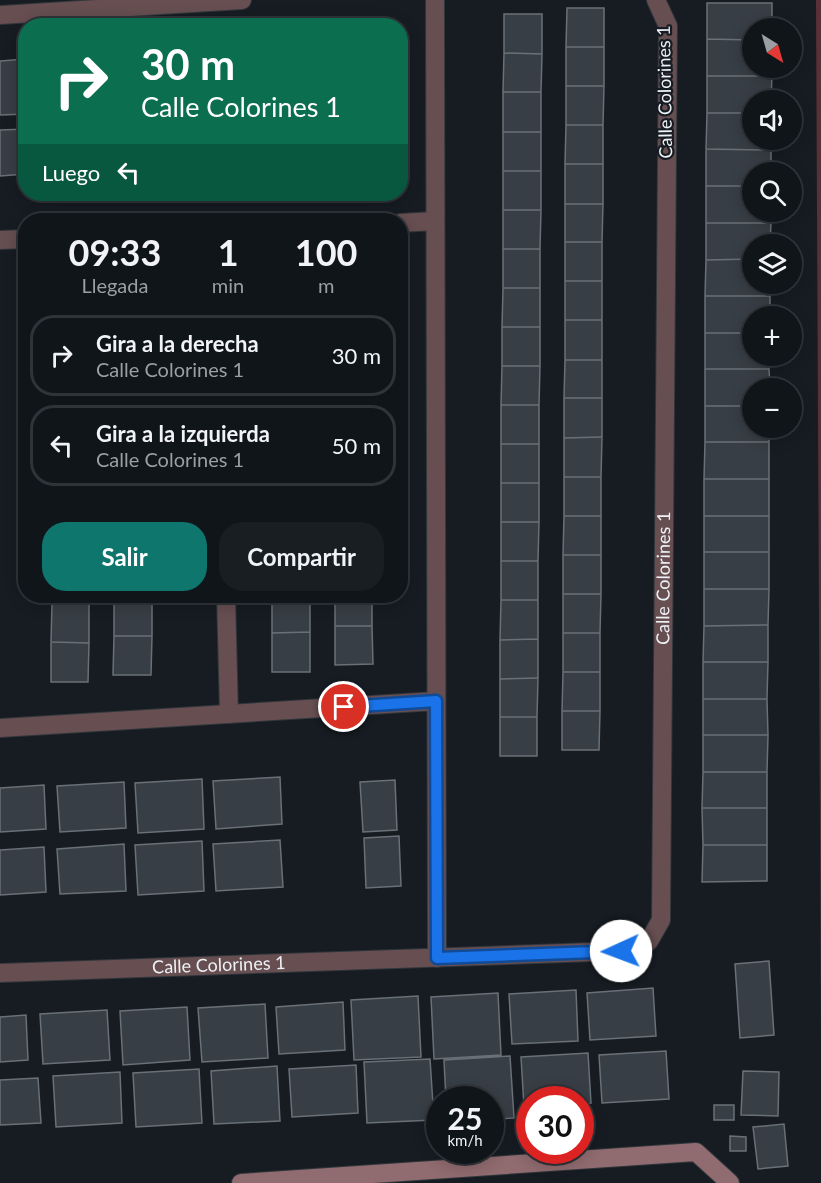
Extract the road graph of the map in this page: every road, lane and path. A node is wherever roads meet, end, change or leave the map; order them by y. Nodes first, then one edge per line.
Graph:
1 (242, 0) edge
2 (435, 0) edge
3 (656, 0) edge
4 (0, 15) edge
5 (435, 221) junction
6 (408, 223) edge
7 (18, 239) edge
8 (0, 240) edge
9 (226, 603) edge
10 (436, 701) junction
11 (229, 714) junction
12 (0, 728) edge
13 (437, 958) junction
14 (0, 973) edge
15 (241, 1183) edge
16 (730, 1183) edge

1 - 4 street
2 - 5 street
3 - 13 street, Calle Colorines 1
5 - 6 street
5 - 10 street
7 - 8 street
9 - 11 street
10 - 11 street
10 - 13 street
11 - 12 street
13 - 14 street, Calle Colorines 1
15 - 16 street

